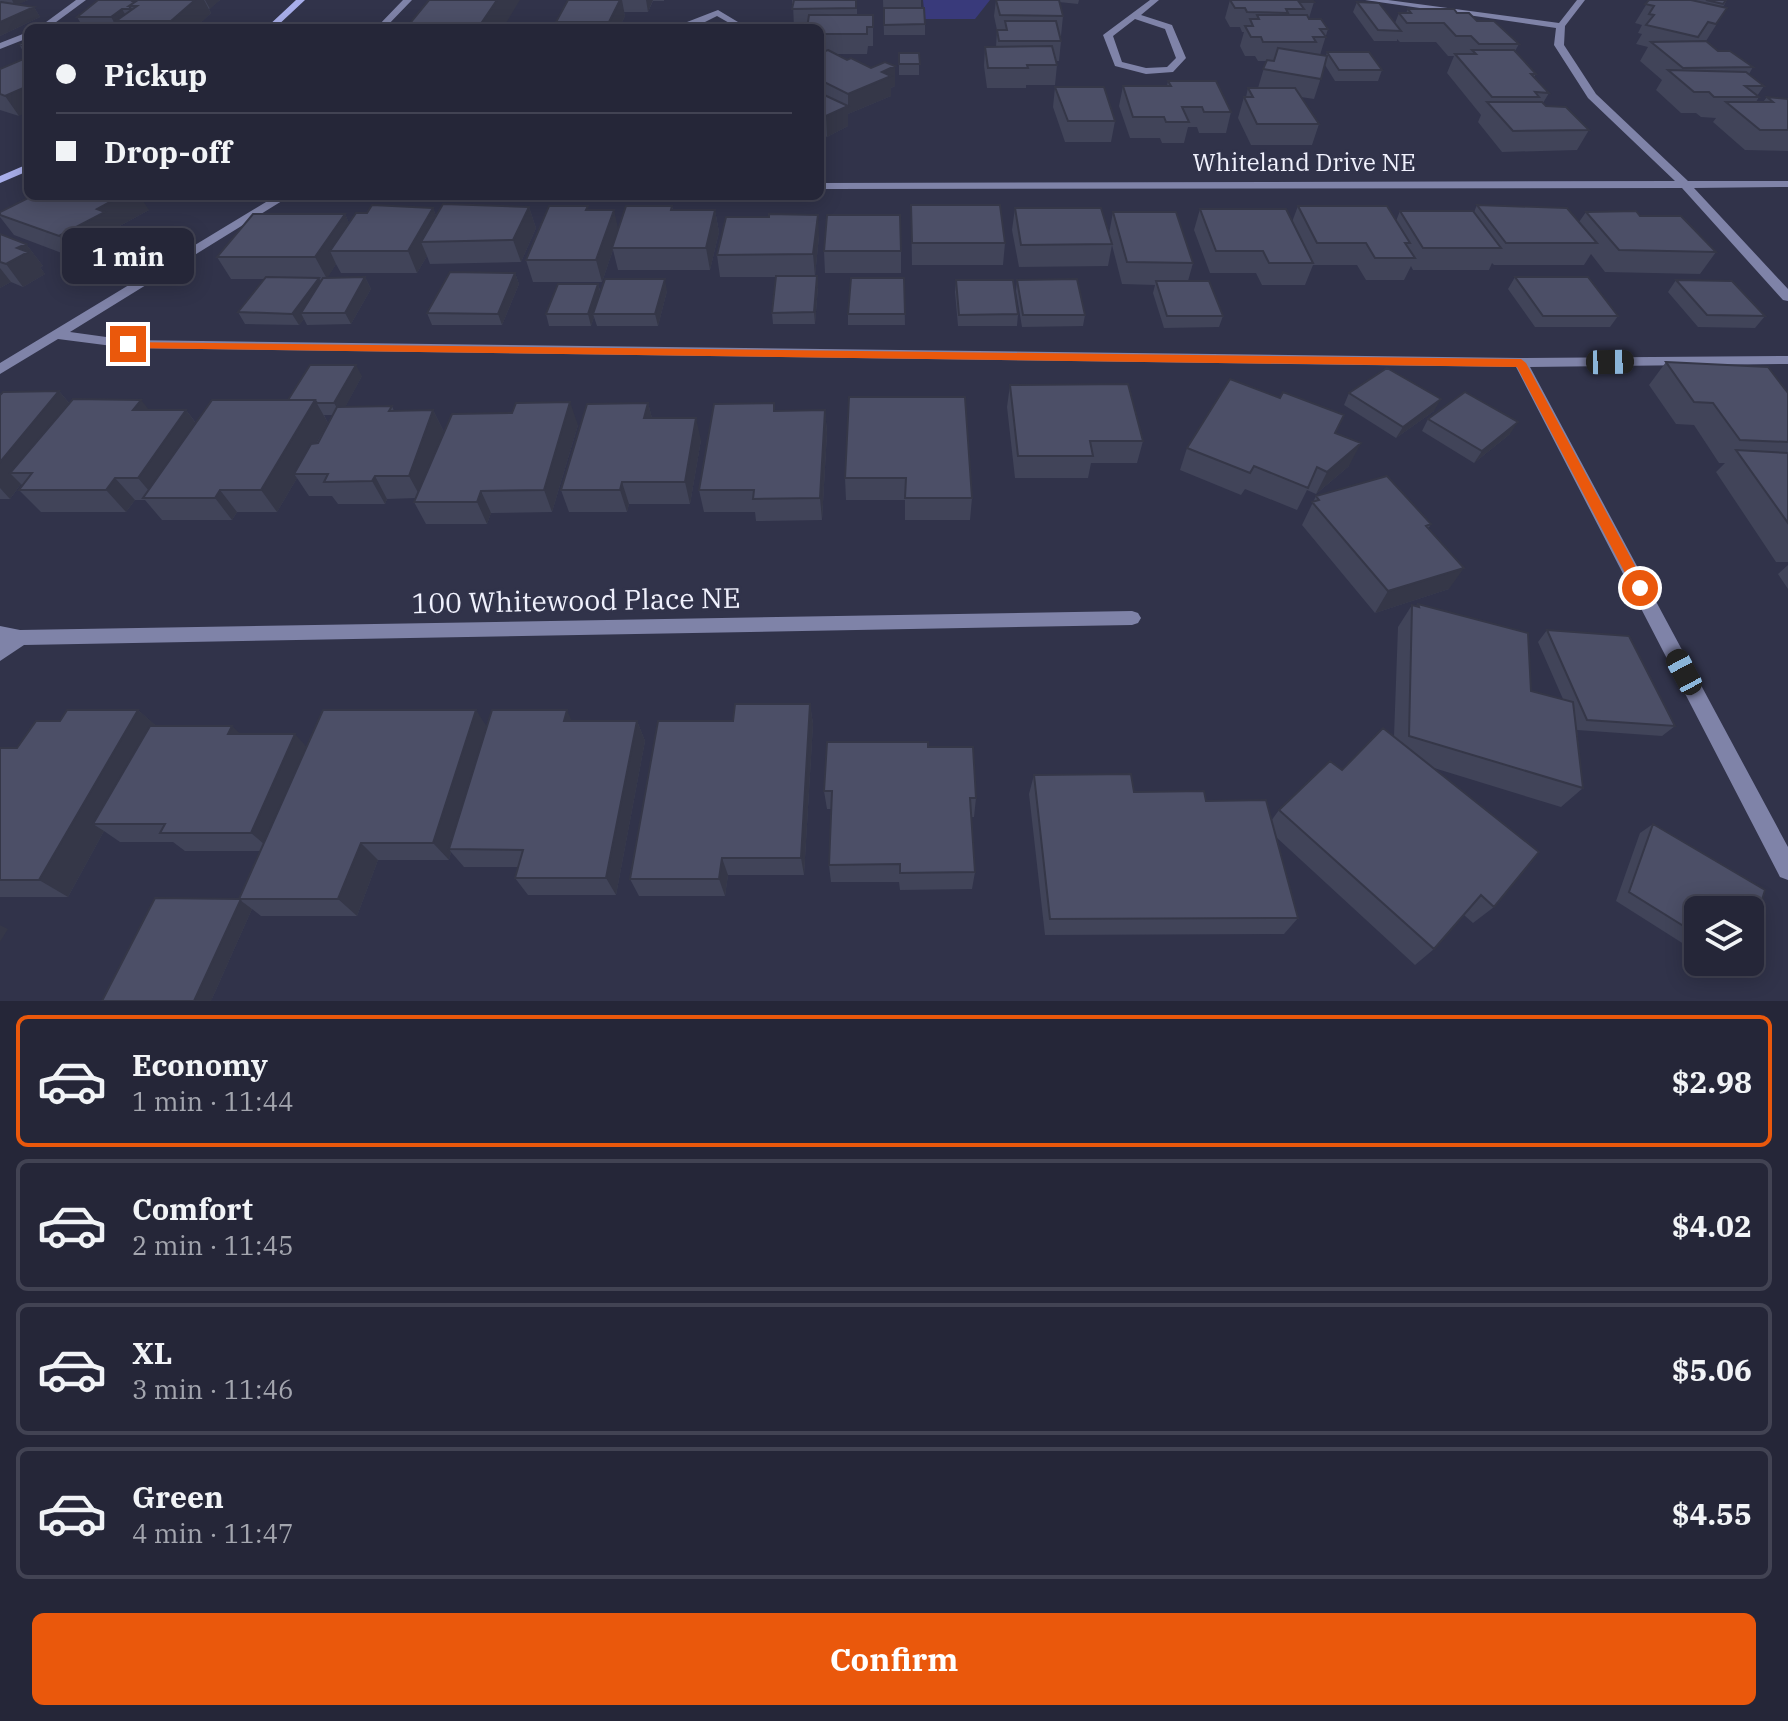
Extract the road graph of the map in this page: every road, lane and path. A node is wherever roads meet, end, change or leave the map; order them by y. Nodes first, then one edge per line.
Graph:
1 (82, 0) edge
2 (301, 0) edge
3 (408, 0) edge
4 (722, 0) edge
5 (1155, 0) edge
6 (1369, 0) edge
7 (1581, 0) edge
8 (718, 13) junction
9 (1137, 17) junction
10 (48, 24) edge
11 (274, 24) edge
12 (384, 24) edge
13 (690, 24) edge
14 (737, 24) edge
15 (1561, 26) junction
16 (24, 37) edge
17 (0, 46) edge
18 (24, 169) edge
19 (0, 180) edge
20 (1683, 182) junction
21 (1788, 184) edge
22 (824, 186) edge
23 (277, 200) edge
24 (1788, 297) edge
25 (57, 335) junction
26 (1788, 360) edge
27 (1521, 363) junction
28 (0, 369) edge
29 (1132, 618) dead end
30 (0, 634) edge
31 (20, 638) junction
32 (0, 653) edge
33 (1788, 869) edge

1 - 10 street
2 - 11 street
3 - 12 street
4 - 8 street
5 - 9 street
6 - 15 street
7 - 15 street
8 - 13 street
8 - 14 street
9 - 9 street
15 - 20 street
16 - 17 street
18 - 19 street
20 - 21 street, Whiteland Drive NE
20 - 22 street, Whiteland Drive NE
20 - 24 street
23 - 25 street
25 - 27 street
25 - 28 street
26 - 27 street
27 - 33 street
29 - 31 street, 100 Whitewood Place NE
30 - 31 street, 100 Whitewood Place NE
31 - 32 street

